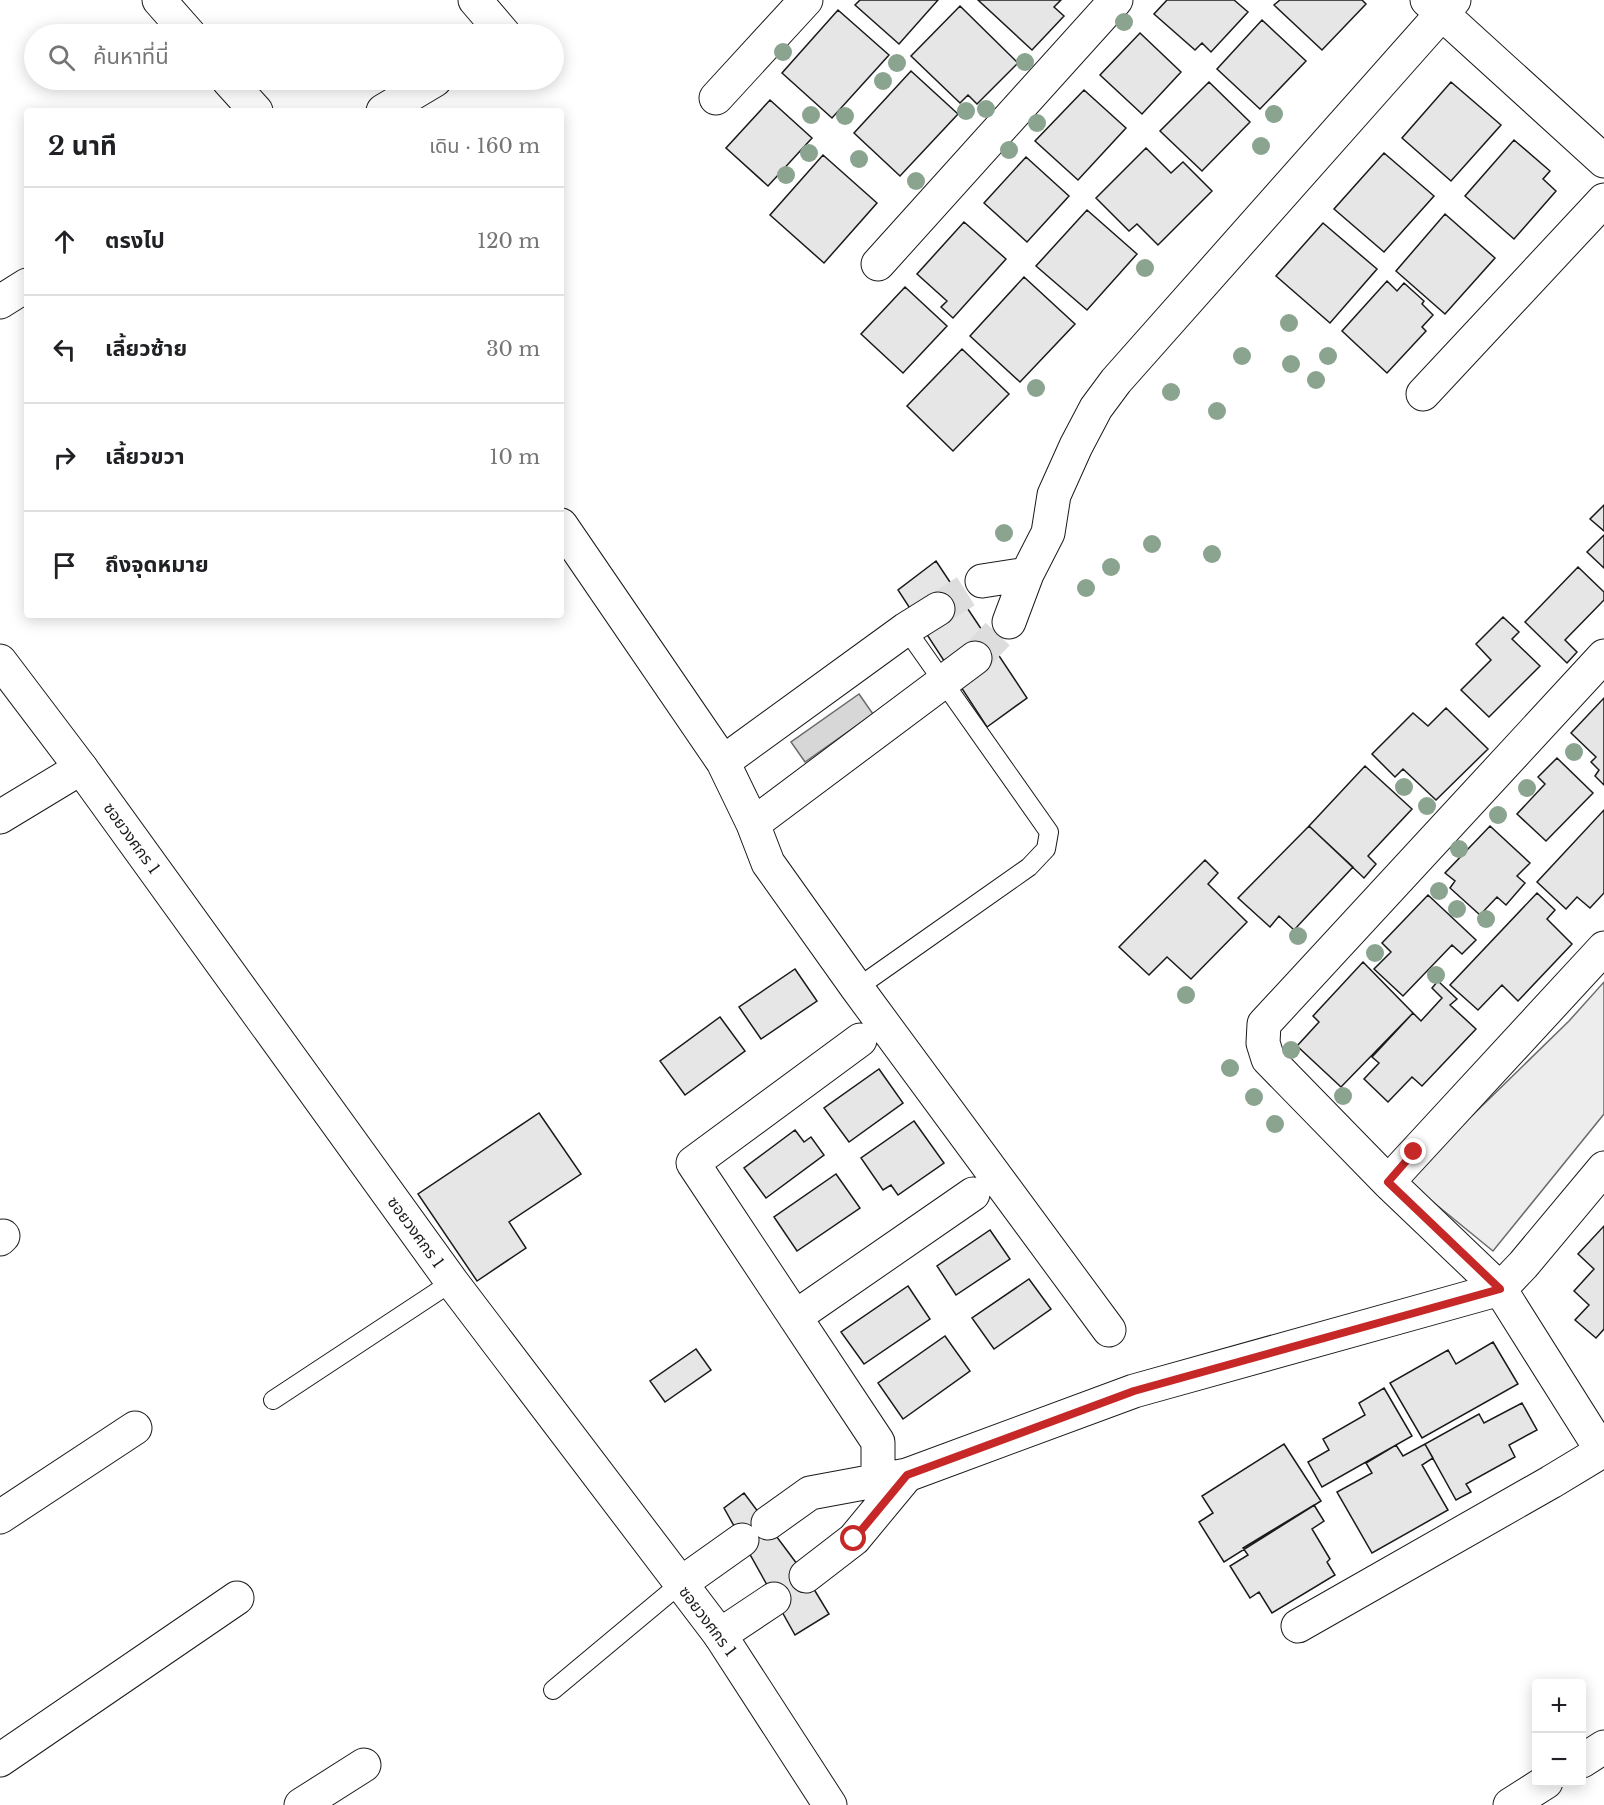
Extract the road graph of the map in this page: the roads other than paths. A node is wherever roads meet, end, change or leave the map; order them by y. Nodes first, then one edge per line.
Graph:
1 (159, 0) edge
2 (476, 0) edge
3 (806, 0) edge
4 (1116, 0) edge
5 (1441, 4) edge
6 (180, 24) edge
7 (496, 24) edge
8 (237, 90) edge
9 (418, 90) edge
10 (716, 98) dead end
11 (253, 108) edge
12 (388, 108) edge
13 (1604, 161) edge
14 (1604, 200) edge
15 (878, 264) dead end
16 (24, 287) edge
17 (0, 303) edge
18 (1423, 394) dead end
19 (564, 529) edge
20 (1027, 574) junction
21 (982, 581) tunnel mouth
22 (938, 609) tunnel mouth
23 (1009, 622) tunnel mouth
24 (906, 629) junction
25 (1604, 656) edge
26 (975, 658) tunnel mouth
27 (0, 660) edge
28 (944, 683) junction
29 (723, 762) junction
30 (81, 768) junction
31 (0, 817) edge
32 (753, 824) junction
33 (1604, 948) edge
34 (857, 988) junction
35 (860, 1040) dead end
36 (1604, 1168) edge
37 (1388, 1182) junction
38 (973, 1194) dead end
39 (452, 1282) junction
40 (1500, 1289) junction
41 (795, 1317) junction
42 (1109, 1330) dead end
43 (273, 1400) dead end
44 (135, 1428) dead end
45 (1603, 1451) edge
46 (892, 1477) junction
47 (0, 1517) edge
48 (806, 1576) dead end
49 (680, 1584) junction
50 (237, 1598) dead end
51 (774, 1599) dead end
52 (1298, 1626) dead end
53 (720, 1635) junction
54 (553, 1690) dead end
55 (1604, 1747) edge
56 (1586, 1758) edge
57 (0, 1760) edge
58 (363, 1765) dead end
59 (1538, 1787) edge
60 (302, 1805) edge
61 (829, 1805) edge
62 (1510, 1805) edge

1 - 6 street
2 - 7 street
3 - 10 street
4 - 15 street
5 - 13 street
5 - 20 street
8 - 11 street
9 - 12 street
14 - 18 street
16 - 17 street
19 - 29 street
20 - 21 street
20 - 23 street
22 - 24 street
24 - 28 lane
24 - 29 street
25 - 37 street
26 - 28 street
27 - 30 street, ซอยวงศกร 1
28 - 32 street
28 - 34 lane
29 - 32 street
30 - 31 street
30 - 39 street, ซอยวงศกร 1
32 - 34 street
33 - 37 street
34 - 42 street
35 - 41 street
36 - 40 street
37 - 40 street
38 - 41 street
39 - 43 lane
39 - 49 street, ซอยวงศกร 1
40 - 45 street
40 - 46 street
41 - 46 street
44 - 47 street
45 - 52 street
46 - 48 street
46 - 49 street
49 - 53 street, ซอยวงศกร 1
49 - 54 lane
50 - 57 street
51 - 53 street
53 - 61 street, ซอยวงศกร 1
55 - 56 street
58 - 60 street
59 - 62 street

